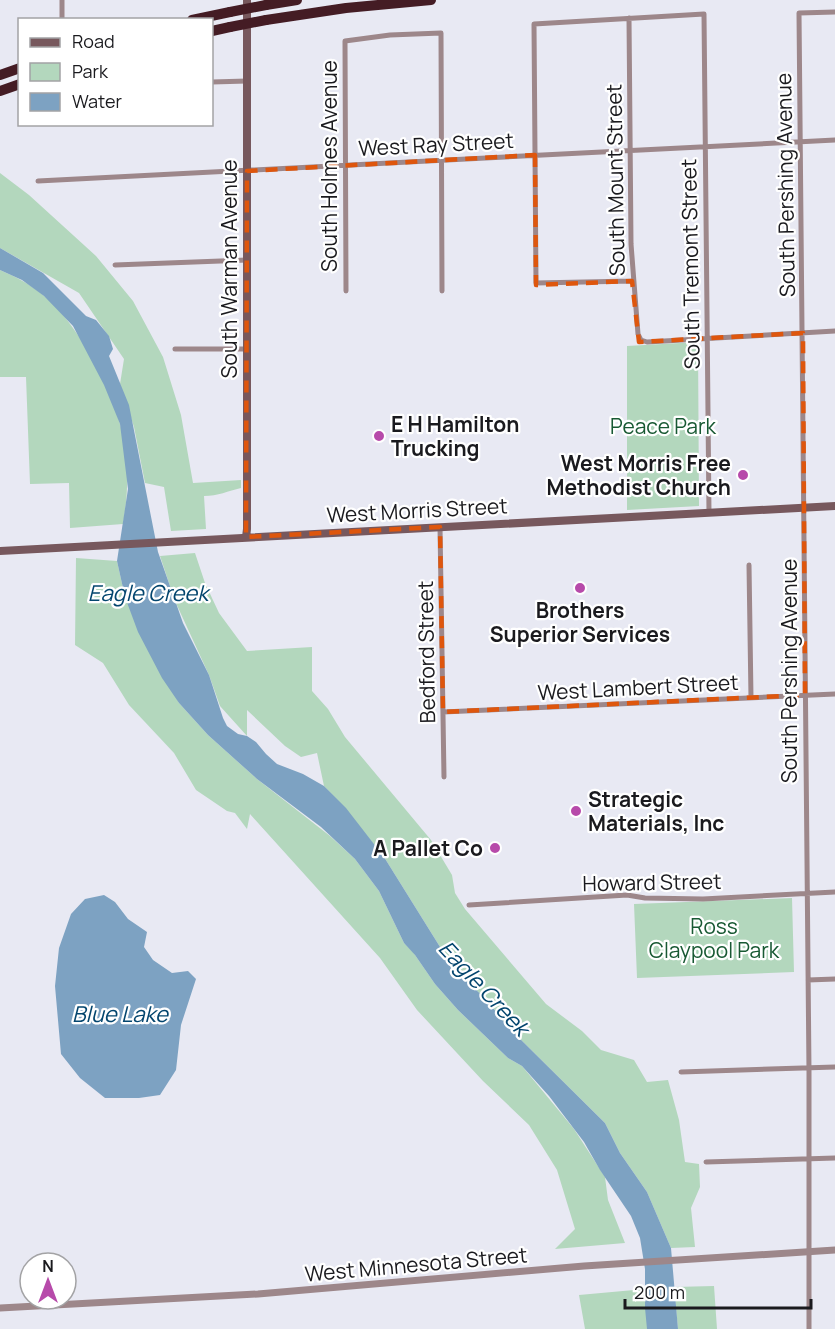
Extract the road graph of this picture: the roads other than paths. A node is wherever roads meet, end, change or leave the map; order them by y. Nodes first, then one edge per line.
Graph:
1 (62, 0) edge
2 (247, 0) edge
3 (297, 0) edge
4 (431, 0) edge
5 (835, 12) edge
6 (62, 18) edge
7 (202, 18) edge
8 (629, 18) junction
9 (213, 31) edge
10 (18, 69) edge
11 (0, 75) edge
12 (247, 81) junction
13 (213, 82) edge
14 (18, 85) edge
15 (0, 91) edge
16 (835, 140) edge
17 (801, 141) junction
18 (706, 146) junction
19 (630, 150) junction
20 (535, 155) junction
21 (441, 160) junction
22 (345, 165) junction
23 (247, 171) junction
24 (38, 181) dead end
25 (247, 260) junction
26 (115, 265) dead end
27 (632, 281) junction
28 (346, 291) dead end
29 (442, 291) dead end
30 (835, 331) edge
31 (803, 333) junction
32 (707, 339) junction
33 (175, 349) dead end
34 (247, 350) junction
35 (835, 506) edge
36 (804, 508) junction
37 (709, 513) junction
38 (440, 527) junction
39 (246, 537) junction
40 (0, 551) edge
41 (750, 565) dead end
42 (835, 694) edge
43 (806, 695) junction
44 (751, 698) junction
45 (443, 712) junction
46 (444, 777) dead end
47 (835, 892) edge
48 (807, 893) junction
49 (470, 905) dead end
50 (835, 979) edge
51 (808, 980) junction
52 (835, 1067) edge
53 (808, 1068) junction
54 (681, 1072) dead end
55 (835, 1158) edge
56 (809, 1159) junction
57 (706, 1162) dead end
58 (835, 1250) edge
59 (810, 1251) junction
60 (0, 1308) edge
61 (809, 1329) edge

1 - 6 street
2 - 12 main road, South Warman Avenue
3 - 7 highway, bridge
4 - 9 highway, bridge
5 - 17 street, South Pershing Avenue
8 - 18 street, South Tremont Street
8 - 19 street, South Mount Street
8 - 20 street
10 - 11 highway
12 - 13 street
12 - 23 main road, South Warman Avenue
14 - 15 highway
16 - 17 street, West Ray Street
17 - 18 street, West Ray Street
17 - 31 street, South Pershing Avenue
18 - 19 street, West Ray Street
18 - 32 street, South Tremont Street
19 - 20 street, West Ray Street
19 - 27 street, South Mount Street
20 - 21 street, West Ray Street
20 - 27 street
21 - 22 street, West Ray Street
21 - 22 street, South Holmes Avenue
21 - 29 street
22 - 23 street, West Ray Street
22 - 28 street, South Holmes Avenue
23 - 24 street, West Ray Street
23 - 25 main road, South Warman Avenue
25 - 26 street
25 - 34 main road, South Warman Avenue
27 - 32 street, South Mount Street
30 - 31 street
31 - 32 street
31 - 36 street, South Pershing Avenue
32 - 37 street, South Tremont Street
33 - 34 street
34 - 39 main road, South Warman Avenue
35 - 36 main road, West Morris Street
36 - 37 main road, West Morris Street
36 - 43 street, South Pershing Avenue
37 - 38 main road, West Morris Street
38 - 39 main road, West Morris Street
38 - 45 street, Bedford Street
39 - 40 main road, West Morris Street
41 - 44 street
42 - 43 street, West Lambert Street
43 - 44 street, West Lambert Street
43 - 48 street, South Pershing Avenue
44 - 45 street, West Lambert Street
45 - 46 street, Bedford Street
47 - 48 street, Howard Street
48 - 49 street, Howard Street
48 - 51 street, South Pershing Avenue
50 - 51 street
51 - 53 street, South Pershing Avenue
52 - 53 street
53 - 54 street
53 - 56 street, South Pershing Avenue
55 - 56 street
56 - 57 street
56 - 59 street, South Pershing Avenue
58 - 59 street, West Minnesota Street
59 - 60 street, West Minnesota Street
59 - 61 street, South Pershing Avenue

